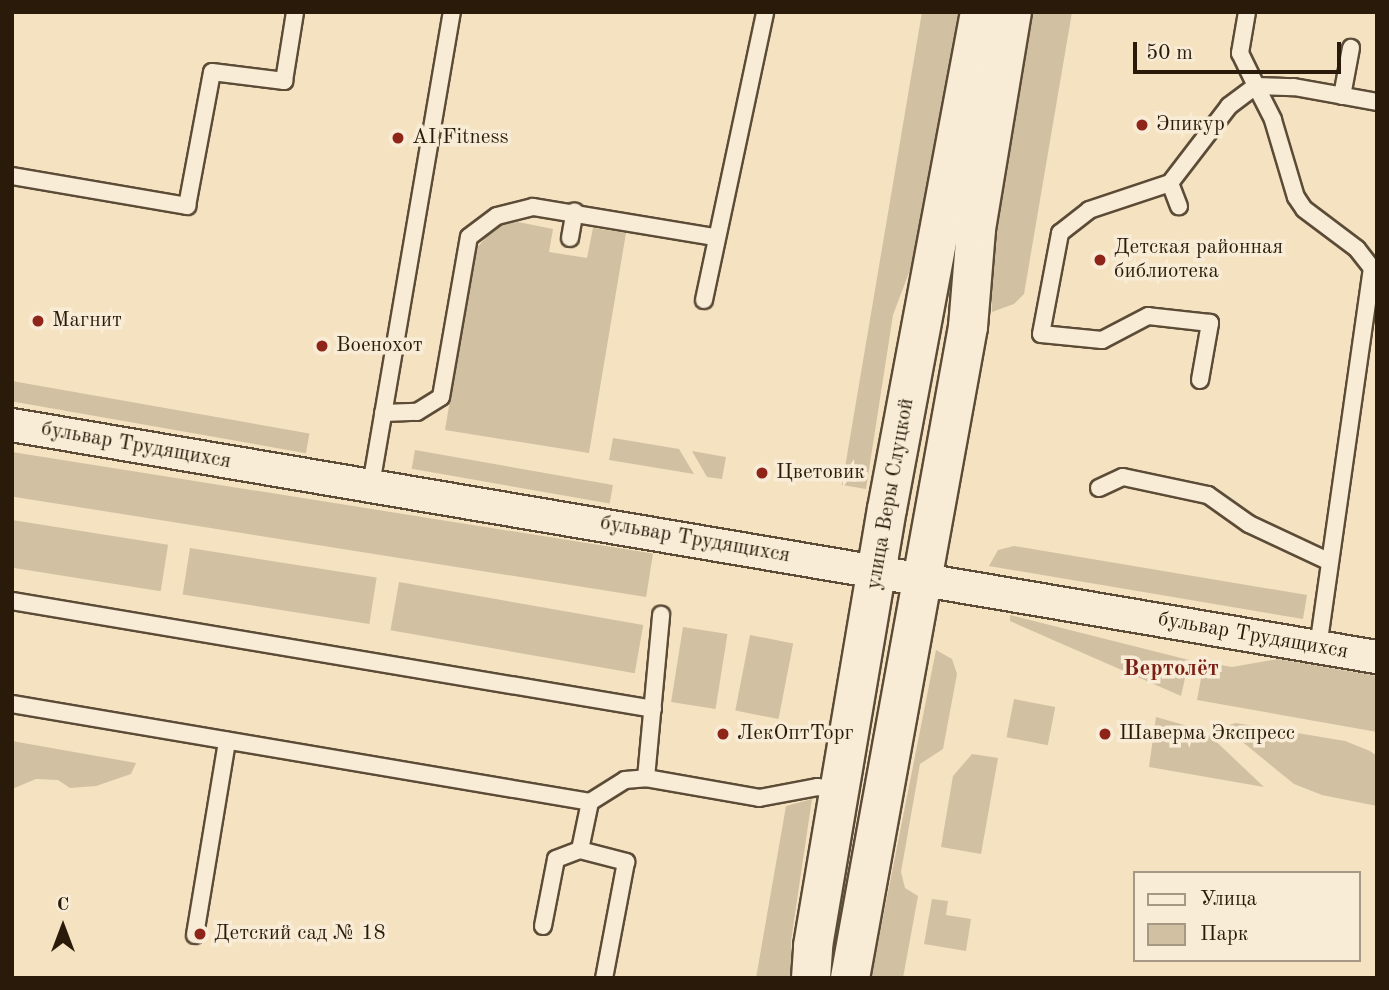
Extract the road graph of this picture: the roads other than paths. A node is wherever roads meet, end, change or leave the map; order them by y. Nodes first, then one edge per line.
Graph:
1 (295, 12) edge
2 (452, 12) edge
3 (765, 12) edge
4 (981, 12) edge
5 (1012, 12) edge
6 (1247, 12) edge
7 (1351, 48) dead end
8 (1256, 86) junction
9 (1342, 96) junction
10 (1377, 102) edge
11 (12, 176) edge
12 (1170, 183) junction
13 (1179, 206) dead end
14 (575, 211) junction
15 (715, 237) junction
16 (570, 238) dead end
17 (1374, 269) edge
18 (704, 300) dead end
19 (1200, 380) dead end
20 (383, 413) junction
21 (12, 425) edge
22 (371, 485) junction
23 (1099, 488) dead end
24 (1330, 562) junction
25 (877, 571) junction
26 (923, 579) junction
27 (12, 600) edge
28 (661, 615) dead end
29 (1318, 647) junction
30 (1377, 657) edge
31 (12, 704) edge
32 (653, 709) junction
33 (227, 741) junction
34 (646, 778) junction
35 (839, 790) junction
36 (590, 802) junction
37 (580, 850) junction
38 (543, 926) dead end
39 (195, 935) dead end
40 (604, 978) edge
41 (811, 978) edge
42 (850, 978) edge

1 - 11 lane
2 - 20 lane
3 - 15 lane
4 - 25 street, улица Веры Слуцкой
5 - 26 street
6 - 8 lane
7 - 9 lane
8 - 9 lane
8 - 12 lane
8 - 17 lane
9 - 10 lane
12 - 13 lane
12 - 19 lane
14 - 15 lane
14 - 16 lane
14 - 20 lane
15 - 18 lane
17 - 24 lane
20 - 22 lane
21 - 22 street, бульвар Трудящихся
22 - 25 street, бульвар Трудящихся
23 - 24 lane
24 - 29 lane
25 - 26 street, бульвар Трудящихся
25 - 35 street, улица Веры Слуцкой
26 - 29 street, бульвар Трудящихся
26 - 42 street
27 - 32 lane
28 - 32 lane
29 - 30 street, бульвар Трудящихся
31 - 33 lane
32 - 34 lane
33 - 36 lane
33 - 39 lane
34 - 35 lane
34 - 36 lane
35 - 41 street, улица Веры Слуцкой
36 - 37 lane
37 - 38 lane
37 - 40 lane

